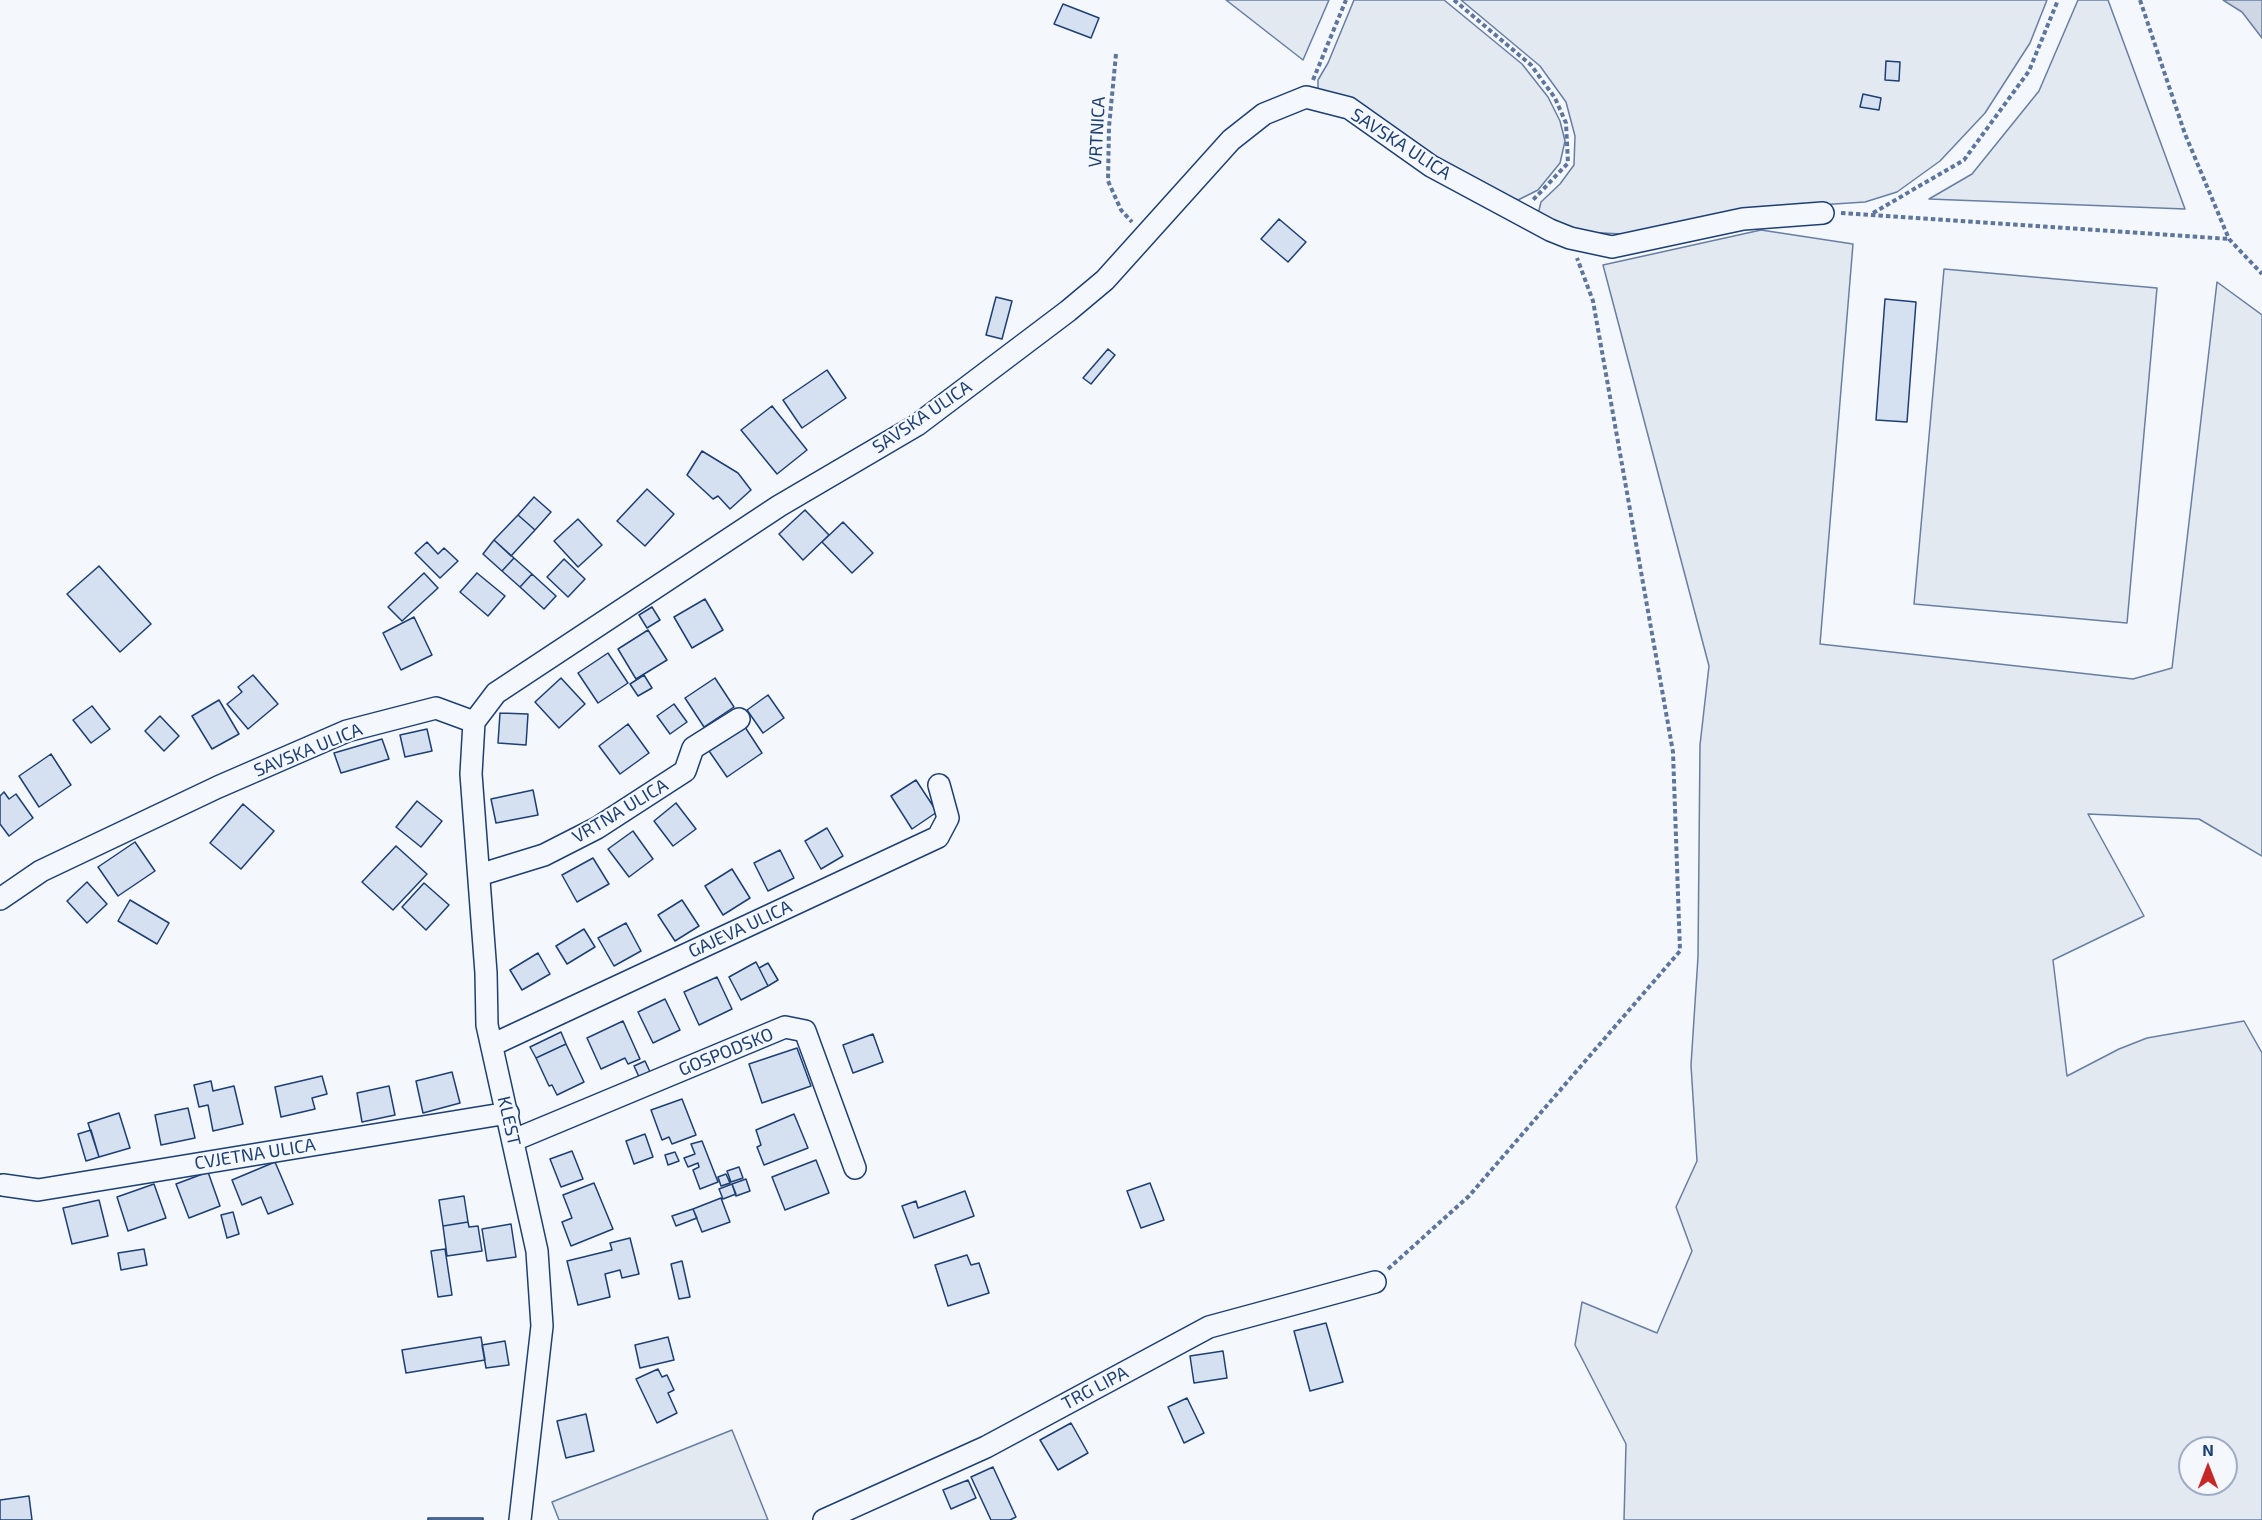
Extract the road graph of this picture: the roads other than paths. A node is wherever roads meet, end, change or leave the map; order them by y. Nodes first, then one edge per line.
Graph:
1 (1823, 213) road end
2 (739, 719) dead end
3 (474, 722) junction
4 (939, 785) dead end
5 (479, 875) junction
6 (0, 899) edge
7 (492, 1045) junction
8 (507, 1113) junction
9 (514, 1140) junction
10 (855, 1168) dead end
11 (3, 1185) dead end
12 (1375, 1282) road end
13 (520, 1520) edge
14 (824, 1520) edge

1 - 3 street, SAVSKA ULICA
2 - 5 street, VRTNA ULICA
3 - 5 street, KLEST
3 - 6 street, SAVSKA ULICA
4 - 7 street, GAJEVA ULICA
5 - 7 street, KLEST
7 - 8 street, KLEST
8 - 9 street, KLEST
8 - 11 street, CVJETNA ULICA
9 - 10 street, GOSPODSKO
9 - 13 street, KLEST
12 - 14 street, TRG LIPA

